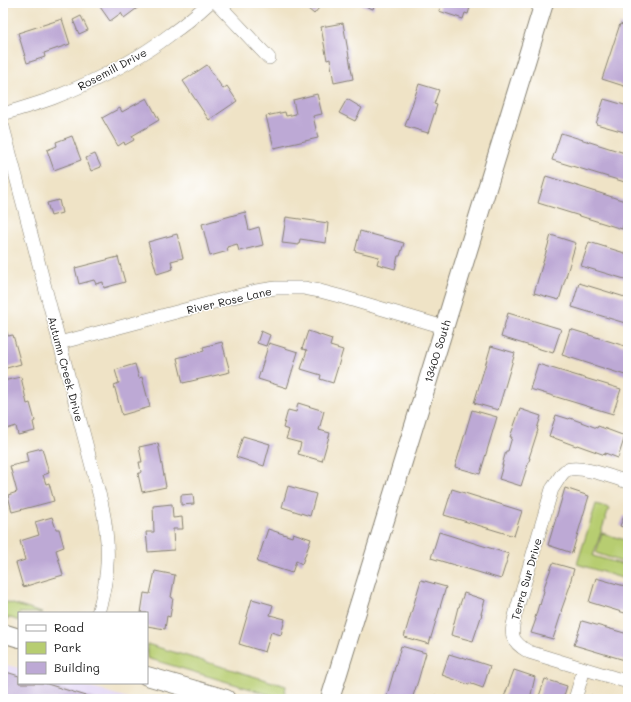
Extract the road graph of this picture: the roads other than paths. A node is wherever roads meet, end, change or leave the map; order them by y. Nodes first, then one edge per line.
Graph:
1 (209, 3) edge
2 (217, 3) edge
3 (544, 3) edge
4 (269, 58) dead end
5 (3, 114) edge
6 (3, 127) edge
7 (444, 327) junction
8 (59, 343) junction
9 (628, 482) edge
10 (98, 612) edge
11 (3, 633) edge
12 (18, 638) edge
13 (584, 669) junction
14 (148, 676) edge
15 (628, 682) edge
16 (226, 699) edge
17 (330, 699) edge
18 (575, 699) edge

1 - 5 street, Rosemill Drive
2 - 4 street
3 - 7 main road, 13400 South
6 - 8 street, Autumn Creek Drive
7 - 8 street, River Rose Lane
7 - 17 main road, 13400 South
8 - 10 street, Autumn Creek Drive
9 - 13 street, Terra Sur Drive
11 - 12 main road
13 - 15 street, Terra Sur Drive
13 - 18 street
14 - 16 main road

